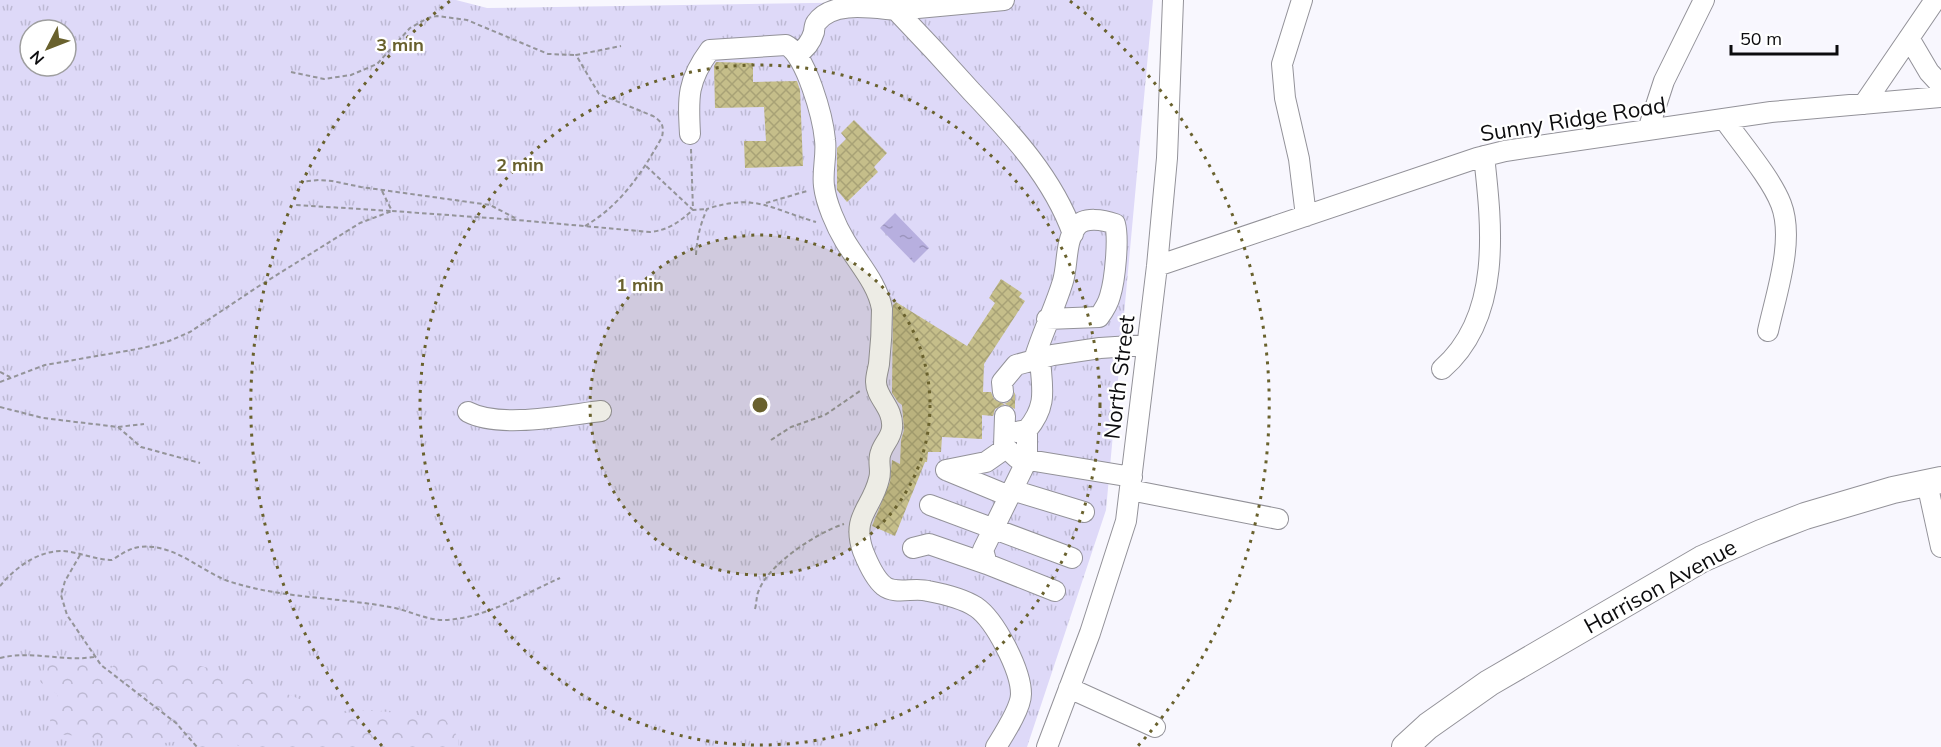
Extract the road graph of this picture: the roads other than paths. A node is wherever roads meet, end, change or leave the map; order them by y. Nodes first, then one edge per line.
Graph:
1 (1004, 0) edge
2 (1173, 0) edge
3 (1302, 0) edge
4 (1704, 0) edge
5 (1935, 0) edge
6 (896, 10) junction
7 (1909, 38) junction
8 (797, 54) junction
9 (1941, 85) edge
10 (1941, 97) edge
11 (1864, 104) junction
12 (1724, 119) junction
13 (1648, 130) junction
14 (690, 134) road end
15 (1484, 156) junction
16 (1306, 216) junction
17 (1073, 234) junction
18 (1157, 266) junction
19 (1047, 319) junction
20 (1768, 331) dead end
21 (1147, 345) junction
22 (1037, 359) junction
23 (1442, 369) dead end
24 (1003, 392) dead end
25 (601, 411) dead end
26 (468, 412) dead end
27 (1027, 430) junction
28 (1005, 431) junction
29 (1027, 460) junction
30 (1934, 482) edge
31 (1131, 484) junction
32 (1011, 493) junction
33 (930, 505) dead end
34 (1084, 512) dead end
35 (1278, 519) dead end
36 (994, 528) junction
37 (1941, 547) edge
38 (913, 549) dead end
39 (1072, 558) dead end
40 (987, 564) junction
41 (1055, 591) dead end
42 (1069, 688) junction
43 (1155, 727) dead end
44 (996, 747) edge
45 (1047, 747) edge
46 (1406, 747) edge

1 - 6 street
2 - 18 street, North Street
3 - 16 street
4 - 13 street
5 - 7 street
6 - 8 street
6 - 17 street
7 - 9 street
7 - 11 street
8 - 14 street
8 - 44 street
10 - 11 street, Sunny Ridge Road
11 - 12 street, Sunny Ridge Road
12 - 13 street, Sunny Ridge Road
12 - 20 street
13 - 15 street, Sunny Ridge Road
15 - 16 street, Sunny Ridge Road
15 - 23 street
16 - 18 street, Sunny Ridge Road
17 - 19 street
17 - 19 street
18 - 21 street, North Street
19 - 22 street
21 - 22 street
21 - 31 street, North Street
22 - 24 street
22 - 27 street
25 - 26 street
27 - 28 street
27 - 29 street
28 - 29 street
28 - 32 street
29 - 31 street
29 - 32 street
30 - 37 street
30 - 46 main road, Harrison Avenue
31 - 35 street
31 - 42 street, North Street
32 - 34 street
32 - 36 street
33 - 36 street
36 - 39 street
36 - 40 street
38 - 40 street
40 - 41 street
42 - 43 street
42 - 45 street, North Street

